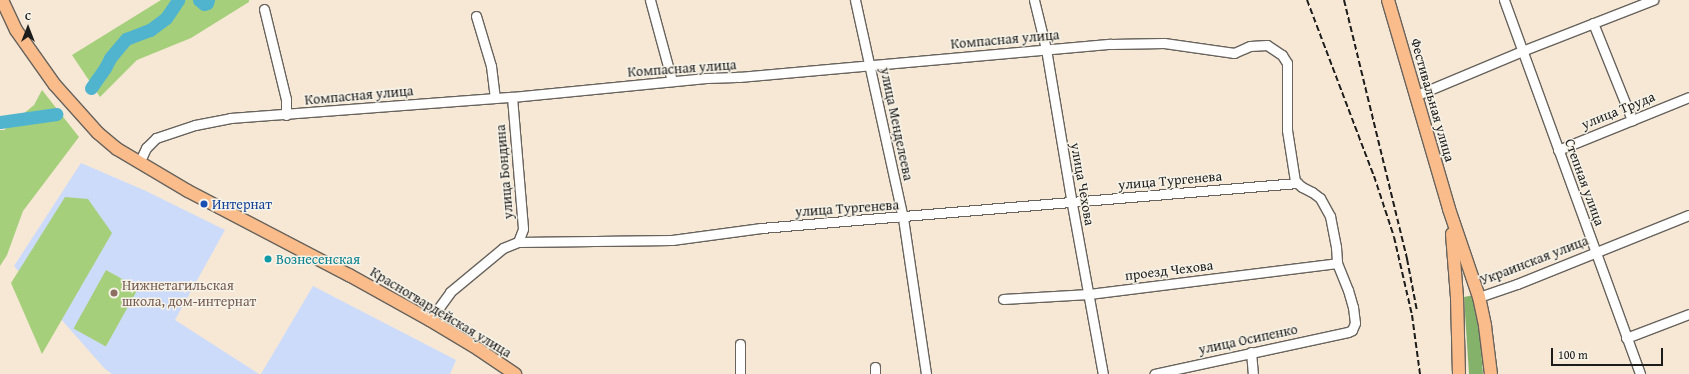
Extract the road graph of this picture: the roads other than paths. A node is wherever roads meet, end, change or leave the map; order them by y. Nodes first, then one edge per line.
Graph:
1 (2, 0) edge
2 (650, 0) edge
3 (855, 0) edge
4 (1034, 0) edge
5 (1388, 0) edge
6 (1504, 0) edge
7 (1653, 0) edge
8 (264, 9) dead end
9 (476, 16) dead end
10 (1593, 23) junction
11 (1046, 49) junction
12 (1522, 51) junction
13 (870, 65) junction
14 (672, 81) junction
15 (1417, 95) junction
16 (512, 97) junction
17 (1689, 97) edge
18 (495, 98) junction
19 (286, 115) junction
20 (1632, 120) junction
21 (1558, 150) junction
22 (139, 162) junction
23 (1297, 183) junction
24 (1072, 204) junction
25 (1449, 208) junction
26 (1689, 215) edge
27 (903, 218) junction
28 (518, 242) junction
29 (1595, 251) junction
30 (1337, 263) junction
31 (1474, 278) junction
32 (1456, 281) junction
33 (1090, 294) junction
34 (1479, 297) junction
35 (1003, 299) dead end
36 (1689, 314) edge
37 (430, 320) junction
38 (1626, 338) junction
39 (740, 344) dead end
40 (1251, 352) junction
41 (515, 374) edge
42 (740, 374) edge
43 (926, 374) edge
44 (1104, 374) edge
45 (1154, 374) edge
46 (1253, 374) edge
47 (1459, 374) edge
48 (1491, 374) edge
49 (1640, 374) edge

1 - 22 main road, Красногвардейская улица
2 - 14 street
3 - 13 street, улица Менделеева
4 - 11 street, улица Чехова
5 - 15 main road, Фестивальная улица
6 - 12 street, Степная улица
7 - 10 street
8 - 19 street
9 - 18 street
10 - 12 street
10 - 20 street
11 - 13 street, Компасная улица
11 - 23 street, Компасная улица
11 - 24 street, улица Чехова
12 - 15 street
12 - 21 street, Степная улица
13 - 14 street, Компасная улица
13 - 27 street, улица Менделеева
14 - 16 street, Компасная улица
15 - 25 main road, Фестивальная улица
16 - 18 street, Компасная улица
16 - 28 street, улица Бондина
17 - 20 street, улица Труда
18 - 19 street, Компасная улица
19 - 22 street, Компасная улица
20 - 21 street, улица Труда
21 - 29 street, Степная улица
22 - 37 main road, Красногвардейская улица
23 - 24 street, улица Тургенева
23 - 30 street
24 - 27 street, улица Тургенева
24 - 33 street, улица Чехова
25 - 31 main road, Фестивальная улица
25 - 32 main road, Фестивальная улица
26 - 29 street, Украинская улица
27 - 28 street, улица Тургенева
27 - 43 street, улица Менделеева
28 - 37 street, улица Тургенева
29 - 34 street, Украинская улица
29 - 38 street, Степная улица
30 - 33 street, проезд Чехова
30 - 40 street, улица Осипенко
31 - 32 main road
31 - 34 main road, Фестивальная улица
32 - 47 main road, Фестивальная улица
33 - 35 street, проезд Чехова
33 - 44 street, улица Чехова
34 - 48 main road, Фестивальная улица
36 - 38 street
37 - 41 main road, Красногвардейская улица
38 - 49 street, Степная улица
39 - 42 street
40 - 45 street, улица Осипенко
40 - 46 street

